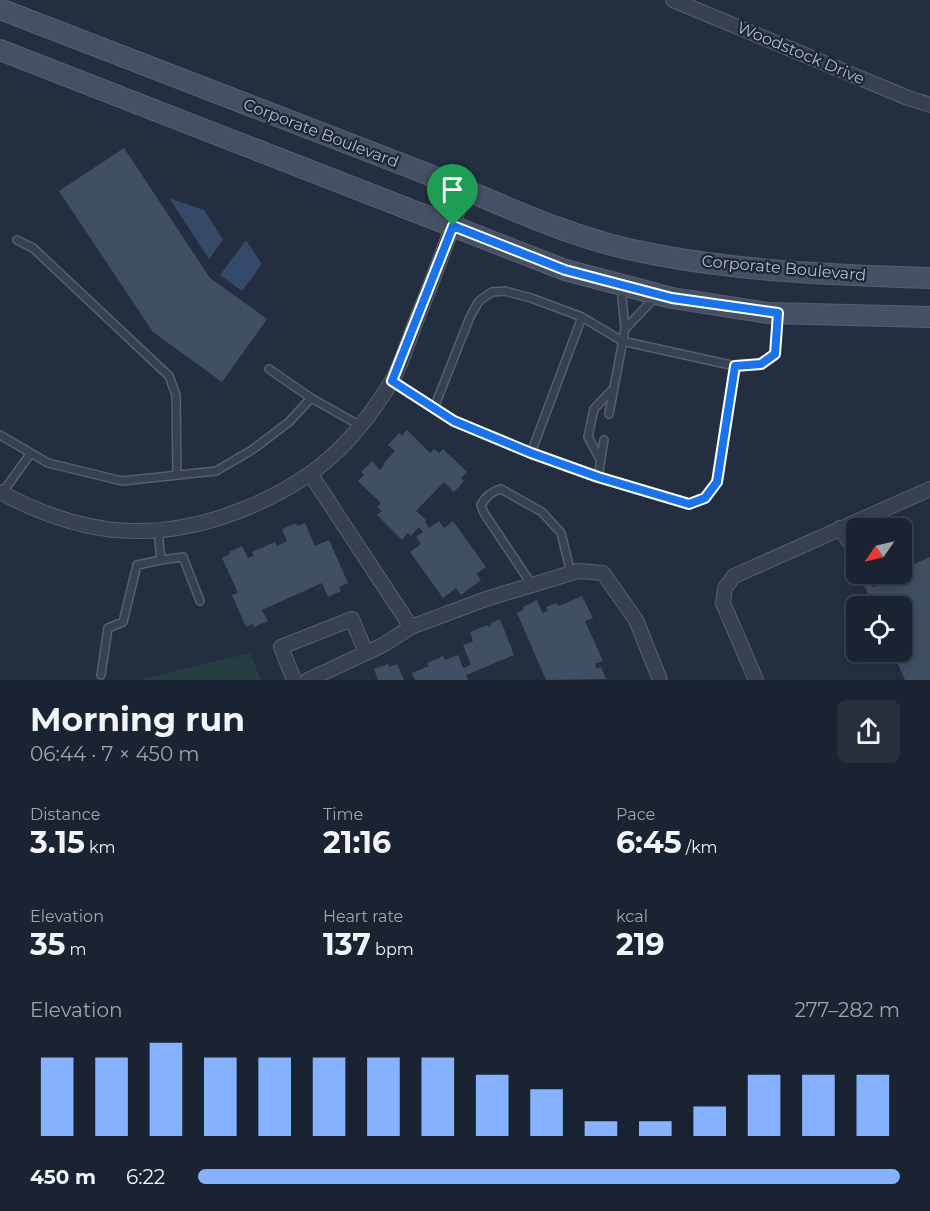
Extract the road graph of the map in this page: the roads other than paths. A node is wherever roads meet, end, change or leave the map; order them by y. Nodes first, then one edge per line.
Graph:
1 (673, 0) edge
2 (700, 5) edge
3 (0, 9) edge
4 (0, 50) edge
5 (930, 105) edge
6 (465, 188) junction
7 (453, 226) junction
8 (17, 240) dead end
9 (930, 278) edge
10 (621, 285) junction
11 (658, 295) junction
12 (778, 313) junction
13 (582, 317) junction
14 (930, 317) edge
15 (625, 329) junction
16 (622, 341) junction
17 (735, 366) junction
18 (269, 369) dead end
19 (392, 381) junction
20 (613, 389) junction
21 (311, 398) junction
22 (434, 408) junction
23 (609, 414) dead end
24 (361, 426) junction
25 (0, 435) edge
26 (604, 440) dead end
27 (30, 453) junction
28 (531, 453) junction
29 (601, 461) junction
30 (177, 475) junction
31 (311, 475) junction
32 (598, 477) junction
33 (930, 489) edge
34 (1, 493) edge
35 (840, 528) junction
36 (158, 531) junction
37 (846, 537) edge
38 (161, 560) junction
39 (571, 573) junction
40 (532, 585) junction
41 (200, 600) dead end
42 (411, 627) junction
43 (366, 653) junction
44 (101, 675) dead end
45 (294, 680) edge
46 (308, 680) edge
47 (660, 680) edge
48 (756, 680) edge

1 - 2 street, Woodstock Drive
2 - 5 street, Woodstock Drive
3 - 6 street, Corporate Boulevard
4 - 7 street
6 - 7 street
6 - 9 street, Corporate Boulevard
7 - 10 street
7 - 19 street
8 - 30 lane
10 - 11 street
10 - 15 lane
11 - 12 street
11 - 15 lane
12 - 14 street
12 - 17 lane
13 - 16 lane
13 - 22 lane
13 - 28 lane
15 - 16 lane
16 - 17 lane
16 - 20 lane
17 - 32 lane
18 - 21 lane
19 - 22 lane
19 - 24 street
20 - 23 lane
20 - 29 lane
21 - 24 lane
21 - 30 lane
22 - 28 lane
24 - 31 street
25 - 27 lane
26 - 29 lane
27 - 30 lane
27 - 34 lane
28 - 32 lane
29 - 32 lane
31 - 36 street
31 - 42 street
33 - 35 street
34 - 36 street
35 - 37 street
35 - 48 street
36 - 38 lane
38 - 41 lane
38 - 44 lane
39 - 40 street
39 - 40 lane
39 - 47 street
40 - 42 street
42 - 43 street
43 - 45 street
43 - 46 street

